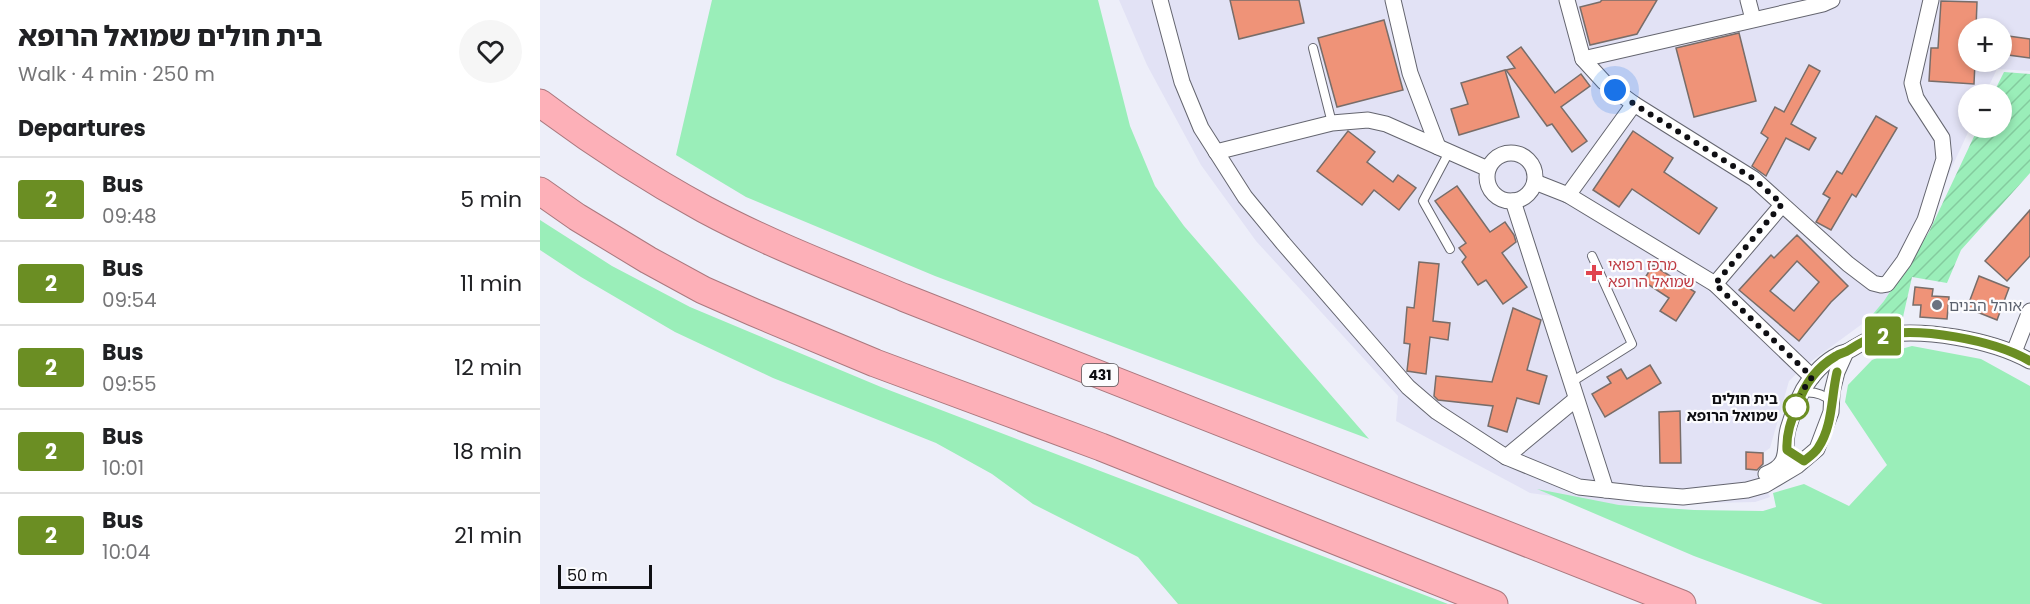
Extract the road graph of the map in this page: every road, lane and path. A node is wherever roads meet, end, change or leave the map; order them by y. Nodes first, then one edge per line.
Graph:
1 (1160, 0) edge
2 (1393, 0) edge
3 (1567, 0) edge
4 (1748, 0) edge
5 (1832, 0) edge
6 (1931, 0) edge
7 (1752, 19) junction
8 (1313, 48) dead end
9 (1583, 59) junction
10 (540, 103) edge
11 (1634, 104) junction
12 (1332, 123) junction
13 (1443, 150) junction
14 (1216, 152) junction
15 (1488, 169) junction
16 (1535, 182) junction
17 (540, 191) edge
18 (1568, 195) junction
19 (1513, 201) junction
20 (1782, 204) junction
21 (1450, 249) dead end
22 (1592, 256) dead end
23 (1715, 284) junction
24 (2030, 311) edge
25 (1846, 352) junction
26 (2014, 352) junction
27 (2030, 361) edge
28 (1812, 377) junction
29 (1570, 383) junction
30 (1801, 393) junction
31 (1575, 399) junction
32 (1832, 402) junction
33 (1787, 450) junction
34 (1506, 457) junction
35 (1804, 461) junction
36 (1763, 480) junction
37 (1606, 490) junction
38 (1494, 604) edge
39 (1682, 604) edge

1 - 14 street
2 - 13 street
3 - 9 street
4 - 7 street
5 - 7 street
6 - 20 street
7 - 9 street
8 - 12 lane
9 - 11 street
10 - 39 highway, 431
11 - 18 street
11 - 20 street
12 - 13 street
12 - 14 street
13 - 15 street
13 - 21 lane
14 - 34 street
15 - 16 street
15 - 19 street
16 - 18 street
16 - 19 street
17 - 38 highway
18 - 23 street
19 - 29 street
20 - 23 street
22 - 29 lane
23 - 28 street
24 - 26 street
25 - 26 street
25 - 28 street
25 - 32 street
26 - 27 street
28 - 30 street
29 - 31 street
30 - 32 lane
30 - 33 street
31 - 34 street
31 - 37 street
32 - 35 street
33 - 35 lane
33 - 36 street
34 - 37 street
35 - 36 street
36 - 37 street

